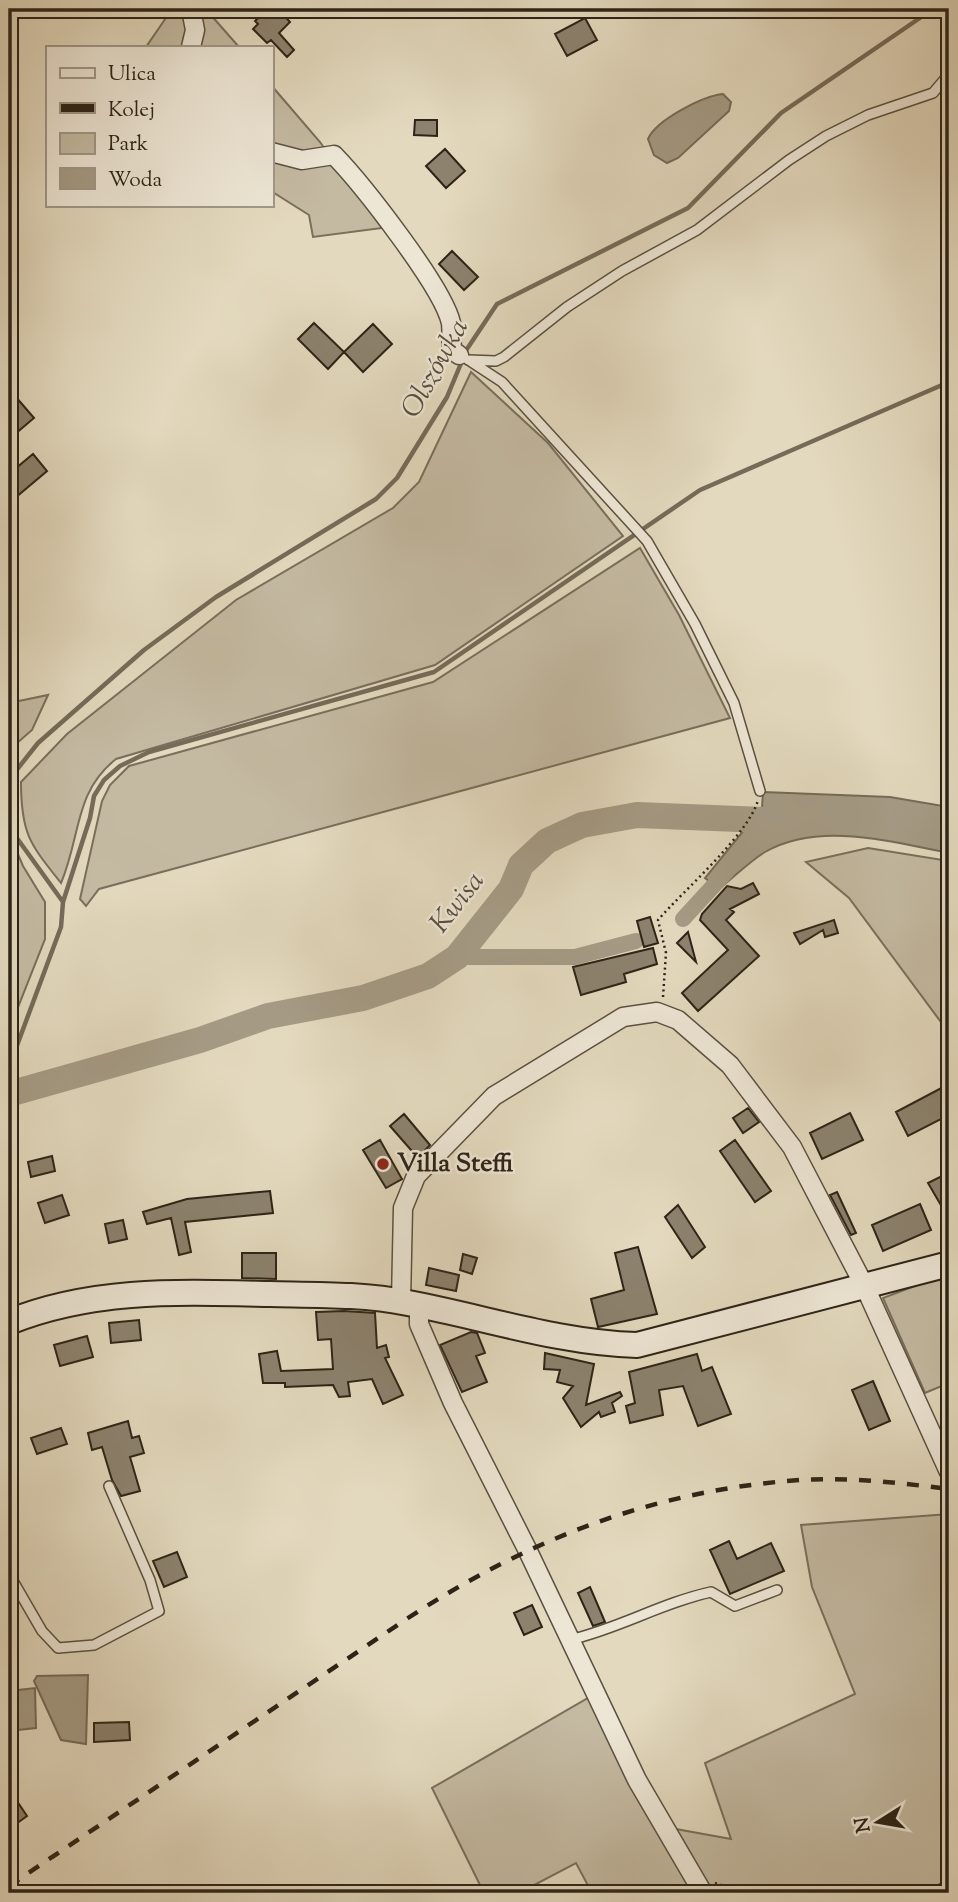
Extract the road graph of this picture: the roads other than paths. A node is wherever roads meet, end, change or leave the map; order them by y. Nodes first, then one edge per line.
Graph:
1 (191, 9) edge
2 (191, 46) edge
3 (949, 74) edge
4 (273, 153) edge
5 (464, 358) junction
6 (496, 361) junction
7 (502, 382) junction
8 (760, 791) road end
9 (949, 1264) edge
10 (865, 1287) junction
11 (410, 1303) junction
12 (9, 1322) edge
13 (949, 1472) edge
14 (109, 1486) dead end
15 (9, 1574) edge
16 (777, 1590) dead end
17 (569, 1640) junction
18 (703, 1893) edge

1 - 2 street
3 - 6 lane
4 - 5 street
5 - 6 lane
5 - 7 lane
6 - 7 lane
7 - 8 lane
9 - 10 main road
10 - 11 main road
10 - 11 street
10 - 13 street
11 - 12 main road
11 - 17 street
14 - 15 lane
16 - 17 lane
17 - 18 street

